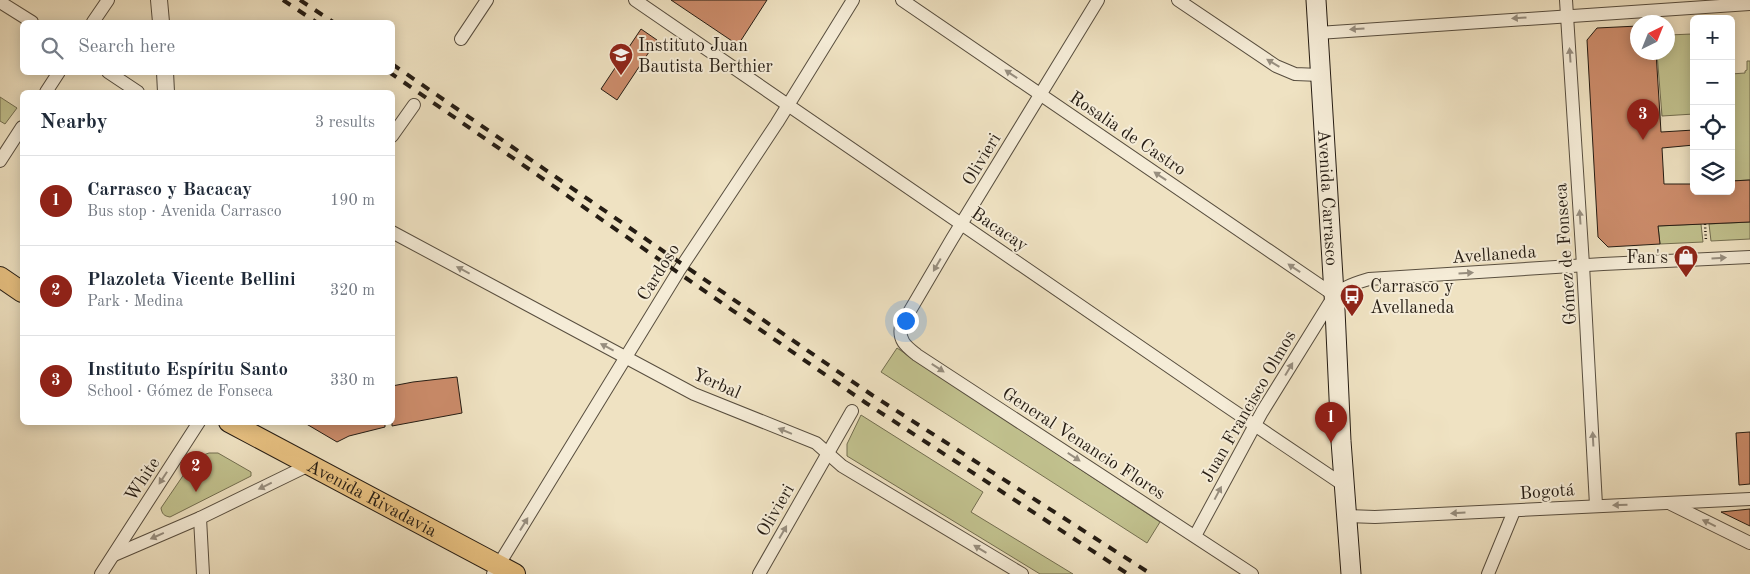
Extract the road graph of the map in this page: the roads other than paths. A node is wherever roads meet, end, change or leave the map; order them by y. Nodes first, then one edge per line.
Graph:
1 (108, 0) edge
2 (159, 0) edge
3 (487, 0) edge
4 (635, 0) edge
5 (853, 0) edge
6 (902, 0) edge
7 (1098, 0) edge
8 (1178, 0) edge
9 (1316, 0) edge
10 (1566, 0) edge
11 (0, 2) edge
12 (1750, 4) edge
13 (1567, 15) junction
14 (29, 20) edge
15 (94, 20) edge
16 (161, 20) edge
17 (1318, 33) junction
18 (461, 39) dead end
19 (57, 75) edge
20 (112, 75) edge
21 (165, 75) edge
22 (1320, 76) junction
23 (47, 90) edge
24 (135, 90) edge
25 (166, 90) edge
26 (1041, 95) junction
27 (788, 104) junction
28 (414, 105) dead end
29 (20, 130) edge
30 (395, 132) edge
31 (0, 161) edge
32 (962, 223) junction
33 (395, 234) edge
34 (1750, 257) edge
35 (1583, 266) junction
36 (0, 277) edge
37 (20, 291) edge
38 (1334, 295) junction
39 (901, 338) joint
40 (627, 358) junction
41 (852, 411) dead end
42 (197, 425) edge
43 (235, 425) edge
44 (1255, 426) junction
45 (827, 454) junction
46 (310, 465) junction
47 (1345, 486) junction
48 (1750, 499) edge
49 (1669, 503) junction
50 (1596, 506) junction
51 (1514, 511) junction
52 (1347, 516) junction
53 (200, 518) junction
54 (1195, 536) junction
55 (1750, 543) edge
56 (114, 555) junction
57 (502, 571) edge
58 (101, 574) edge
59 (203, 574) edge
60 (759, 574) edge
61 (1022, 574) edge
62 (1252, 574) edge
63 (1351, 574) edge
64 (1488, 574) edge

1 - 15 street
2 - 16 street
3 - 18 street
4 - 27 street, Bacacay
5 - 27 street, Cardoso
26 -> 6 street, Rosalia de Castro
7 - 26 street, Olivieri
22 -> 8 street
9 - 17 main road, Avenida Carrasco
10 - 13 street, Gómez de Fonseca
11 - 14 street
12 - 13 street
13 -> 17 street
35 -> 13 street, Gómez de Fonseca
17 - 22 main road, Avenida Carrasco
19 - 23 street
20 - 24 street
21 - 25 street
22 - 38 main road, Avenida Carrasco
26 - 32 street, Olivieri
38 -> 26 street, Rosalia de Castro
27 - 32 street, Bacacay
27 - 40 street, Cardoso
28 - 30 street
29 - 31 street
32 -> 39 street, Olivieri
32 - 44 street, Bacacay
40 -> 33 street, Yerbal
35 -> 34 street, Avellaneda
38 -> 35 street, Avellaneda
50 -> 35 street, Gómez de Fonseca
36 - 37 main road
44 -> 38 street, Juan Francisco Olmos
38 - 47 main road, Avenida Carrasco
39 -> 54 street, General Venancio Flores
45 -> 40 street, Yerbal
57 -> 40 street, Cardoso
41 - 45 street, Olivieri
42 -> 56 street, White
43 - 46 main road, Avenida Rivadavia
44 - 47 street, Bacacay
54 -> 44 street, Juan Francisco Olmos
60 -> 45 street, Olivieri
61 -> 45 street, Yerbal
46 -> 53 street
46 - 57 main road, Avenida Rivadavia
47 - 52 main road, Avenida Carrasco
48 - 49 street, Bogotá
49 -> 50 street, Bogotá
55 -> 49 street
50 - 51 street, Bogotá
51 -> 52 street, Bogotá
51 - 64 street
52 - 63 main road, Avenida Carrasco
53 -> 56 street
53 - 59 street
54 - 62 street, General Venancio Flores
56 - 58 street, White

